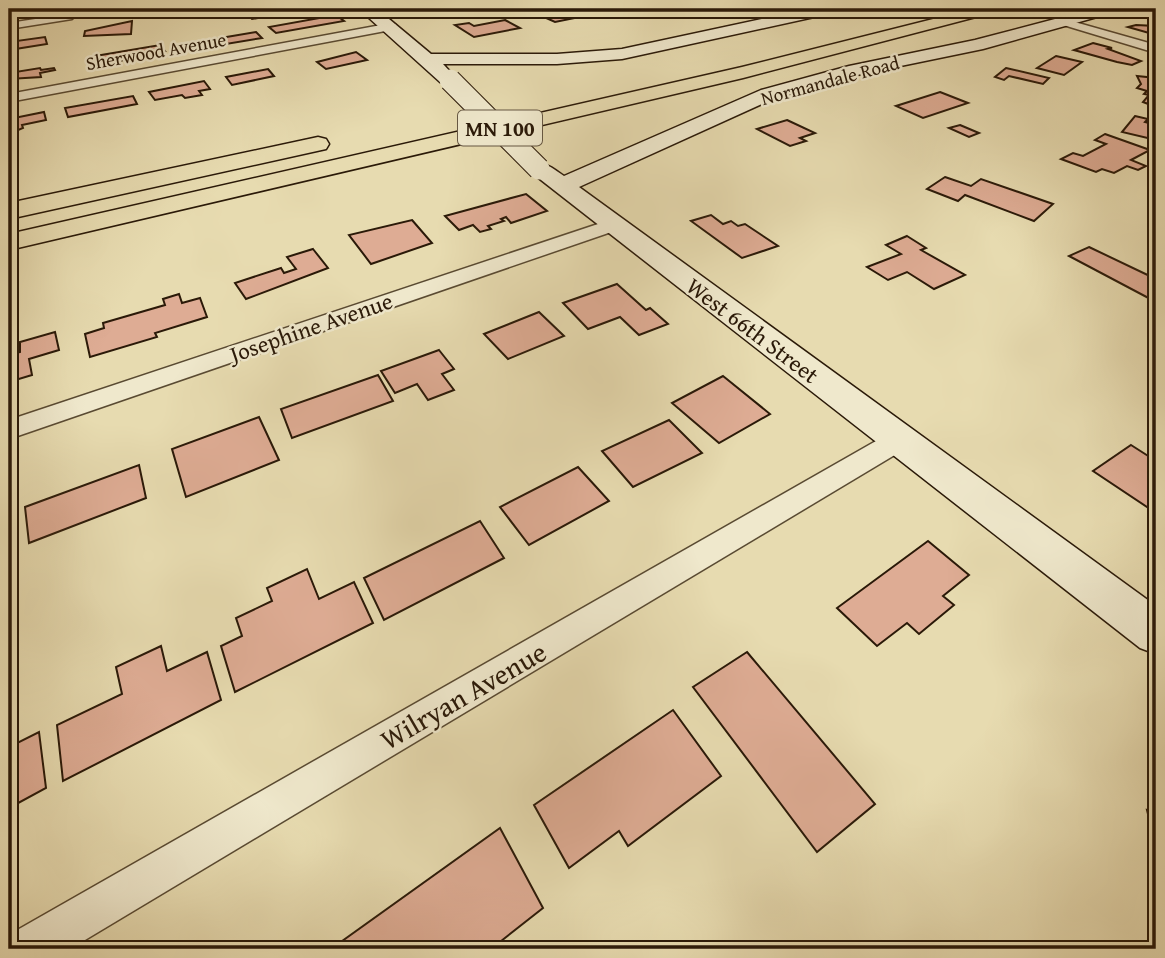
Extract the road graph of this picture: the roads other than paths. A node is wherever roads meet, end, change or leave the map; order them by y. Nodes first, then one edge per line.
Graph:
1 (367, 9) edge
2 (828, 9) edge
3 (990, 9) edge
4 (1110, 9) edge
5 (68, 17) dead end
6 (1064, 22) junction
7 (9, 26) edge
8 (393, 27) junction
9 (1156, 49) edge
10 (428, 59) junction
11 (9, 98) edge
12 (494, 106) dead end
13 (453, 114) dead end
14 (346, 138) dead end
15 (550, 177) junction
16 (9, 211) edge
17 (613, 225) junction
18 (9, 242) edge
19 (9, 430) edge
20 (899, 440) junction
21 (1156, 633) edge
22 (27, 949) edge

1 - 8 street, West 66th Street
2 - 10 street
3 - 18 highway, MN 100
4 - 6 street, Normandale Road
5 - 7 street
6 - 9 street
6 - 15 street, Normandale Road
8 - 10 street, West 66th Street
8 - 11 street, Sherwood Avenue
10 - 15 street, West 66th Street, bridge
12 - 13 highway, MN 100
14 - 16 highway
15 - 17 street, West 66th Street
17 - 19 street, Josephine Avenue
17 - 20 street, West 66th Street
20 - 21 street, West 66th Street
20 - 22 street, Wilryan Avenue

